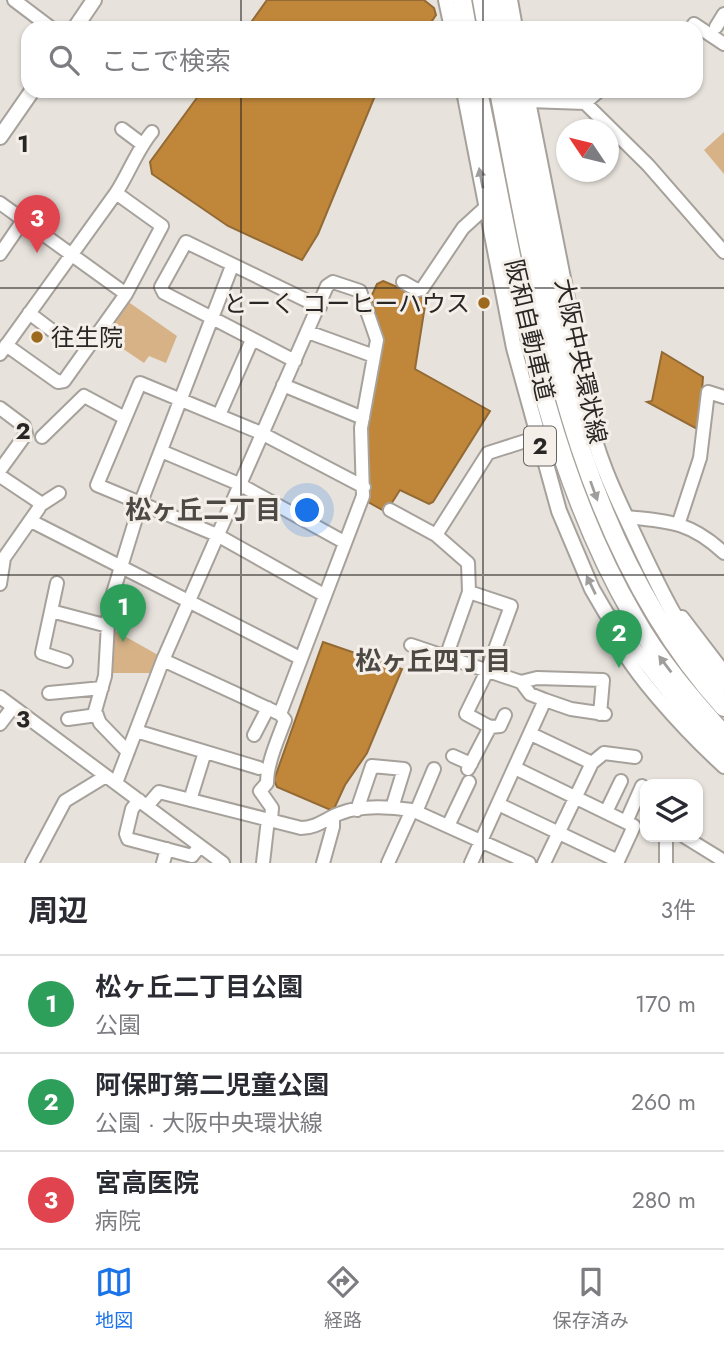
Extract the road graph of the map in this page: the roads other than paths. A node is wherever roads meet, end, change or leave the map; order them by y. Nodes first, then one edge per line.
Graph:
1 (14, 0) edge
2 (94, 0) edge
3 (446, 0) edge
4 (462, 0) edge
5 (482, 0) edge
6 (496, 0) edge
7 (510, 0) edge
8 (724, 14) edge
9 (42, 21) edge
10 (80, 21) edge
11 (450, 21) edge
12 (466, 21) edge
13 (486, 21) edge
14 (500, 21) edge
15 (514, 21) edge
16 (716, 27) dead end
17 (703, 30) edge
18 (724, 44) edge
19 (27, 98) edge
20 (465, 98) edge
21 (480, 98) edge
22 (500, 98) edge
23 (521, 98) edge
24 (523, 98) edge
25 (550, 98) edge
26 (590, 98) edge
27 (584, 103) junction
28 (122, 130) dead end
29 (152, 132) dead end
30 (0, 136) edge
31 (142, 144) junction
32 (116, 193) junction
33 (0, 203) edge
34 (486, 207) junction
35 (24, 219) junction
36 (724, 252) edge
37 (0, 254) edge
38 (71, 254) junction
39 (232, 266) junction
40 (403, 282) dead end
41 (126, 294) junction
42 (320, 307) junction
43 (29, 313) junction
44 (210, 320) junction
45 (54, 332) dead end
46 (308, 332) junction
47 (252, 340) junction
48 (3, 350) edge
49 (374, 356) junction
50 (295, 361) junction
51 (284, 385) junction
52 (724, 397) edge
53 (181, 398) junction
54 (0, 408) edge
55 (219, 415) junction
56 (125, 418) junction
57 (363, 418) junction
58 (590, 422) junction
59 (261, 433) junction
60 (41, 437) dead end
61 (538, 437) junction
62 (161, 451) junction
63 (0, 470) edge
64 (0, 476) edge
65 (239, 484) junction
66 (364, 487) junction
67 (59, 493) dead end
68 (141, 502) junction
69 (39, 506) junction
70 (390, 510) dead end
71 (626, 517) junction
72 (30, 521) junction
73 (680, 522) junction
74 (216, 535) junction
75 (436, 535) junction
76 (344, 542) junction
77 (724, 552) edge
78 (120, 569) junction
79 (655, 579) junction
80 (57, 583) dead end
81 (0, 584) edge
82 (469, 592) junction
83 (324, 595) junction
84 (189, 602) junction
85 (51, 611) junction
86 (606, 613) junction
87 (108, 626) junction
88 (411, 645) dead end
89 (446, 657) junction
90 (300, 658) junction
91 (163, 660) junction
92 (66, 661) dead end
93 (487, 671) junction
94 (724, 672) edge
95 (521, 682) junction
96 (724, 687) edge
97 (102, 688) junction
98 (49, 693) dead end
99 (0, 697) edge
100 (545, 700) junction
101 (13, 707) junction
102 (724, 707) edge
103 (268, 708) junction
104 (280, 714) junction
105 (97, 715) junction
106 (505, 715) dead end
107 (68, 719) dead end
108 (0, 724) edge
109 (491, 727) junction
110 (136, 731) junction
111 (531, 734) junction
112 (254, 735) dead end
113 (724, 735) edge
114 (128, 752) junction
115 (205, 752) junction
116 (724, 754) edge
117 (453, 756) dead end
118 (635, 757) dead end
119 (592, 763) junction
120 (724, 767) edge
121 (259, 768) dead end
122 (515, 768) junction
123 (434, 769) dead end
124 (469, 772) junction
125 (111, 779) junction
126 (621, 781) dead end
127 (640, 790) edge
128 (575, 797) junction
129 (190, 800) junction
130 (143, 803) junction
131 (498, 804) junction
132 (392, 808) junction
133 (357, 810) junction
134 (414, 811) junction
135 (606, 812) junction
136 (333, 817) junction
137 (269, 820) junction
138 (626, 822) junction
139 (448, 826) junction
140 (558, 833) junction
141 (482, 841) junction
142 (666, 842) edge
143 (693, 842) edge
144 (200, 846) junction
145 (167, 849) junction
146 (617, 862) edge
147 (723, 862) edge
148 (32, 863) edge
149 (163, 863) edge
150 (223, 863) edge
151 (263, 863) edge
152 (323, 863) edge
153 (388, 863) edge
154 (471, 863) edge
155 (529, 863) edge
156 (544, 863) edge
157 (666, 863) edge

1 - 9 street
2 - 10 main road
3 - 11 main road
4 - 12 highway
5 - 13 highway
6 - 14 highway
7 - 15 main road
8 - 16 street
17 - 18 street
19 - 30 main road
34 -> 20 main road, 2
113 -> 21 highway, 阪和自動車道
22 -> 102 highway, 阪和自動車道
23 - 58 highway
24 - 58 main road, 大阪中央環状線 / 2
25 - 27 street
26 - 27 street
27 - 36 street
28 - 31 street
29 - 31 street
31 - 32 street
32 - 38 street
32 - 41 street
33 - 35 street
34 - 40 street
34 - 61 main road, 2
35 - 37 street
35 - 38 street
38 - 41 street
38 - 43 street
39 - 42 street
39 - 44 street
39 - 44 street
41 - 48 street
42 - 46 street
42 - 49 street
43 - 45 street
43 - 48 street
44 - 47 street
44 - 53 street
46 - 49 street
46 - 50 street
47 - 50 street
47 - 55 street
49 - 57 street
50 - 51 street
51 - 57 street
51 - 59 street
52 - 73 street
53 - 55 street
53 - 56 street
53 - 62 street
54 - 63 street
55 - 59 street
56 - 60 street
56 - 68 street
57 - 66 street
58 - 71 main road, 大阪中央環状線 / 2
59 - 65 street
59 - 66 street
61 - 75 street
86 -> 61 main road, 2
62 - 65 street
62 - 68 street
64 - 69 street
65 - 74 street
65 - 76 street
66 - 76 street
67 - 69 street
68 - 74 street
68 - 78 street
69 - 72 street
70 - 75 street
71 - 73 street
71 - 79 main road, 大阪中央環状線 / 2
72 - 78 street
72 - 81 street
73 - 77 street
74 - 83 street
74 - 84 street
75 - 82 street
76 - 83 street
78 - 84 street
78 - 87 street
79 - 94 street
79 - 96 main road, 大阪中央環状線 / 2
80 - 85 street
82 - 89 street
82 - 93 street
83 - 90 street
84 - 90 street
84 - 91 street
85 - 87 street
85 - 92 street
86 - 116 main road, 2
86 - 120 street
87 - 97 street
88 - 89 street
89 - 93 street
90 - 104 street
91 - 103 street
91 - 110 street
93 - 95 street
93 - 109 street
95 - 100 street
95 - 100 street
97 - 98 street
97 - 105 street
99 - 101 street
100 - 111 street
101 - 108 street
101 - 125 street
103 - 104 street
103 - 112 street
104 - 137 street
105 - 107 street
105 - 114 street
106 - 109 street
109 - 124 street
110 - 114 street
110 - 115 street
111 - 119 street
111 - 122 street
114 - 125 street
115 - 121 street
115 - 129 street
117 - 124 street
118 - 119 street
119 - 128 street
122 - 128 street
122 - 131 street
123 - 134 street
124 - 139 street
125 - 130 street
125 - 148 street
126 - 135 street
127 - 138 street
128 - 135 street
128 - 140 street
129 - 130 street
129 - 137 street
130 - 144 street
130 - 145 street
131 - 140 street
131 - 141 street
132 - 133 street
132 - 133 street
132 - 134 street
133 - 136 street
134 - 139 street
134 - 153 street
135 - 138 street
136 - 137 street
136 - 152 street
137 - 151 street
138 - 146 street
139 - 141 street
140 - 146 street
140 - 156 street
141 - 154 street
141 - 155 street
142 - 157 street
143 - 147 street
144 - 145 street
144 - 150 street
145 - 149 street

